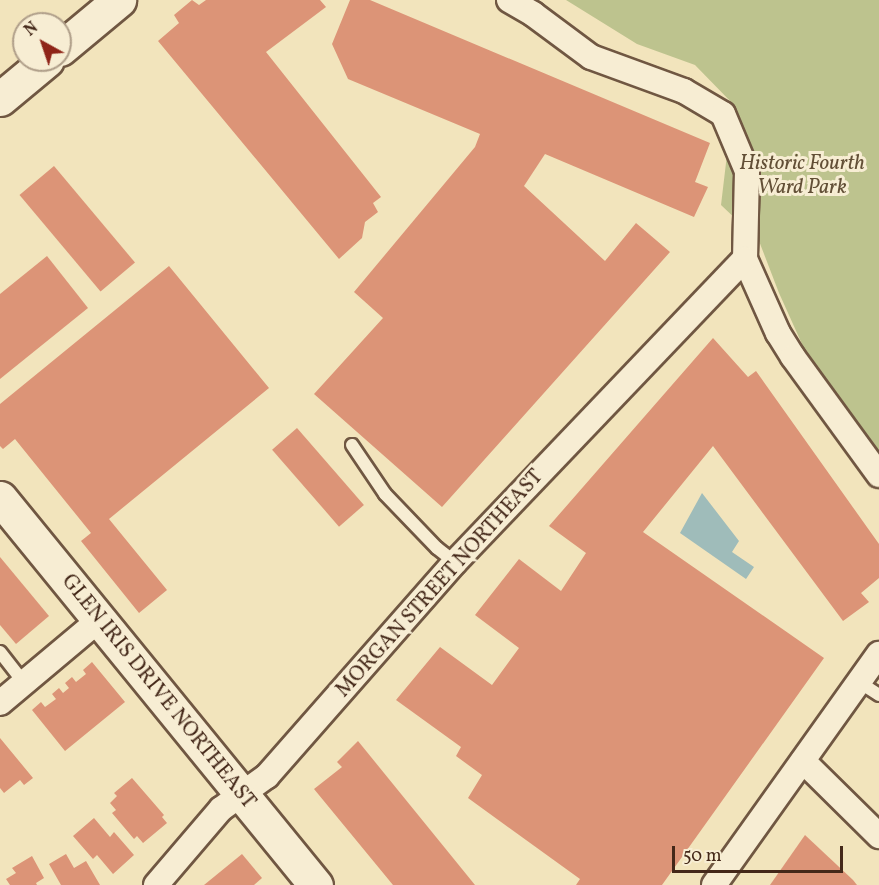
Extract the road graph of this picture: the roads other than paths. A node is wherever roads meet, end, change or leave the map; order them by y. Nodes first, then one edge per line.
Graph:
1 (119, 0) edge
2 (508, 0) edge
3 (72, 39) edge
4 (30, 72) edge
5 (3, 91) edge
6 (745, 259) junction
7 (352, 445) dead end
8 (879, 475) edge
9 (0, 498) edge
10 (455, 562) junction
11 (99, 620) junction
12 (0, 652) edge
13 (879, 654) edge
14 (24, 683) junction
15 (869, 688) edge
16 (0, 703) edge
17 (803, 761) junction
18 (242, 794) junction
19 (879, 836) edge
20 (156, 885) edge
21 (316, 885) edge
22 (714, 885) edge

1 - 3 street
2 - 6 street
4 - 5 street
6 - 8 street
6 - 10 street, MORGAN STREET NORTHEAST
7 - 10 lane
9 - 11 street, GLEN IRIS DRIVE NORTHEAST
10 - 18 street, MORGAN STREET NORTHEAST
11 - 14 street
11 - 18 street, GLEN IRIS DRIVE NORTHEAST
12 - 14 lane
13 - 15 street
14 - 16 street
15 - 17 street
17 - 19 street
17 - 22 street
18 - 20 street, MORGAN STREET NORTHEAST
18 - 21 street, GLEN IRIS DRIVE NORTHEAST

